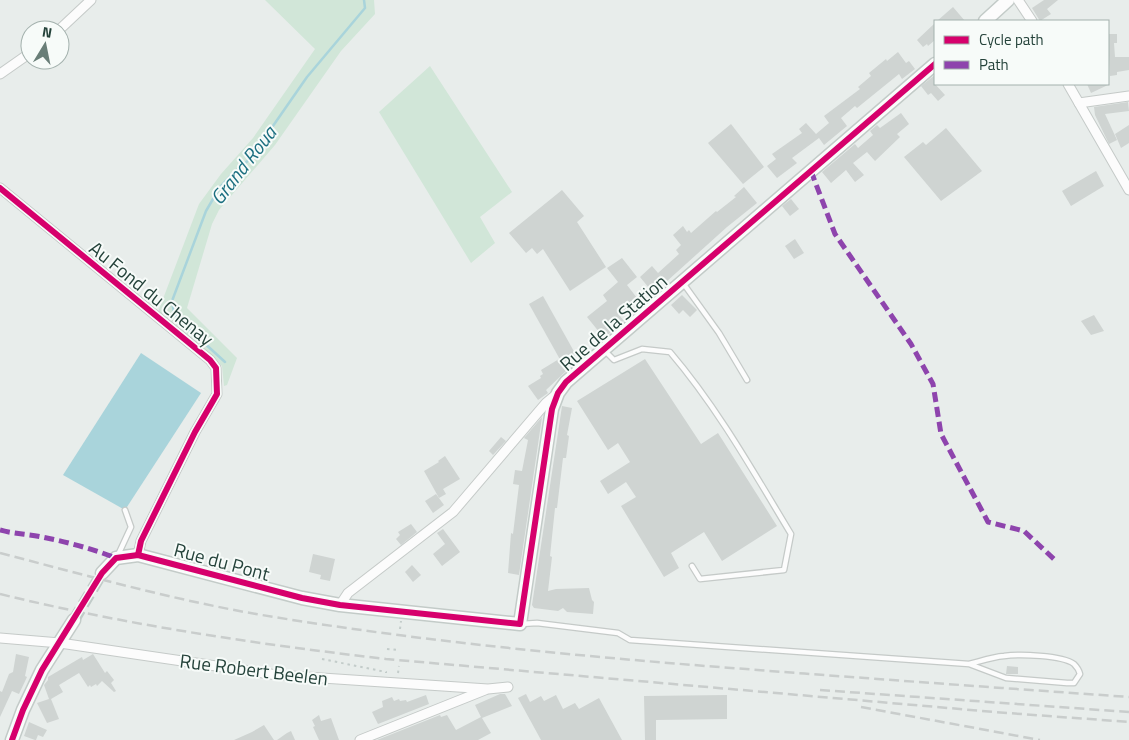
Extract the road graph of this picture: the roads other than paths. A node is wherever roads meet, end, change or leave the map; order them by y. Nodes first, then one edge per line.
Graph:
1 (90, 0) edge
2 (1008, 0) edge
3 (1018, 0) edge
4 (69, 20) edge
5 (986, 20) edge
6 (1031, 20) edge
7 (20, 60) edge
8 (934, 65) edge
9 (0, 74) edge
10 (1069, 85) edge
11 (1129, 96) edge
12 (1079, 103) junction
13 (0, 188) edge
14 (1129, 190) edge
15 (682, 282) junction
16 (604, 350) junction
17 (747, 380) dead end
18 (558, 393) junction
19 (125, 510) dead end
20 (138, 555) junction
21 (116, 558) junction
22 (692, 566) dead end
23 (102, 573) tunnel mouth
24 (340, 605) junction
25 (74, 620) tunnel mouth
26 (520, 624) junction
27 (0, 638) edge
28 (60, 643) junction
29 (969, 664) junction
30 (508, 687) dead end
31 (488, 689) junction
32 (12, 740) edge
33 (360, 740) edge

1 - 4 street
2 - 5 street
3 - 6 street
7 - 9 street
8 - 15 street, Rue de la Station
10 - 12 street
11 - 12 street
12 - 14 street
13 - 20 street, Au Fond du Chenay
15 - 16 street, Rue de la Station
15 - 17 lane
16 - 18 street, Rue de la Station
16 - 22 lane
18 - 24 street
18 - 26 street, Rue de la Station
19 - 21 lane
20 - 21 street, Rue du Pont
20 - 24 street, Rue du Pont
21 - 23 street
24 - 26 street
25 - 28 street
26 - 29 lane
27 - 28 street, Rue Robert Beelen
28 - 31 street, Rue Robert Beelen
28 - 32 street
29 - 29 lane
30 - 31 street, Rue Robert Beelen
31 - 33 street

